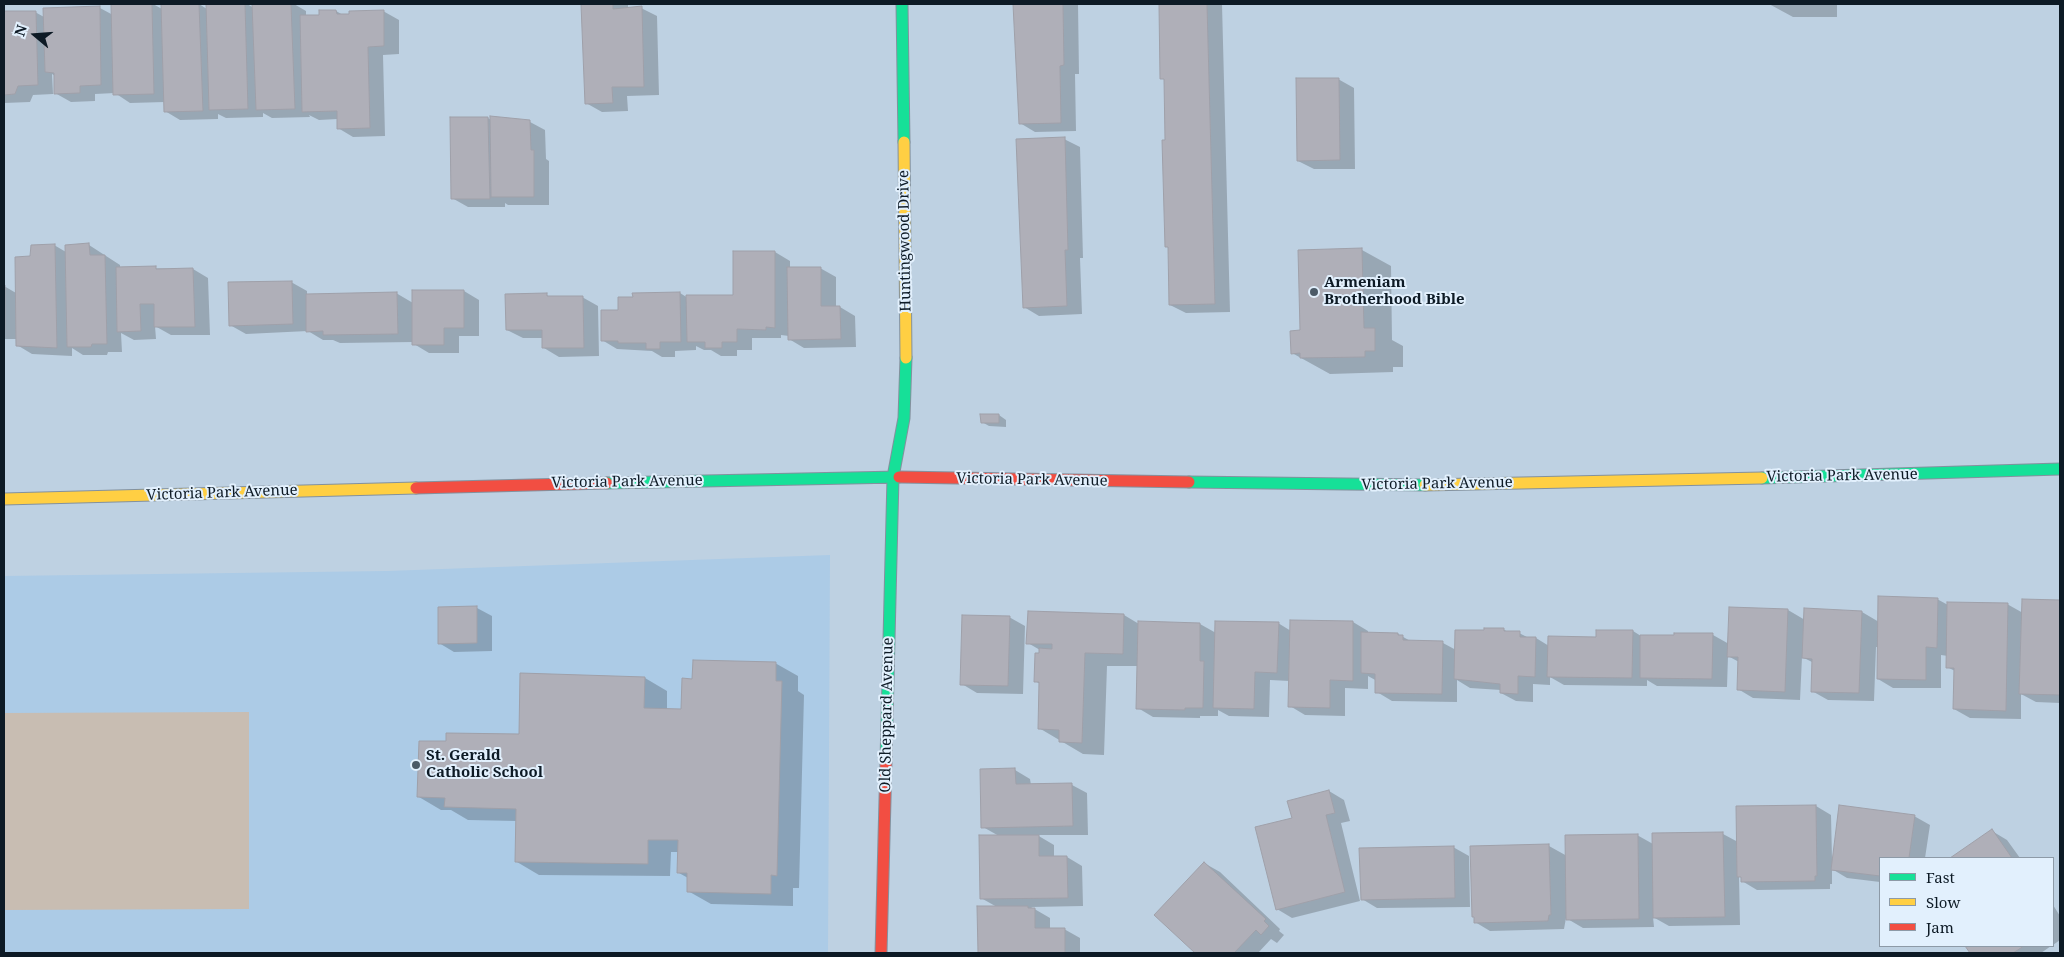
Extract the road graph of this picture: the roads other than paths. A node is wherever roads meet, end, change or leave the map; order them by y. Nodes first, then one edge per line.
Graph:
1 (902, 4) edge
2 (2060, 469) edge
3 (894, 477) junction
4 (4, 499) edge
5 (881, 953) edge

1 - 3 main road, Huntingwood Drive
2 - 3 main road, Victoria Park Avenue
3 - 4 main road, Victoria Park Avenue
3 - 5 main road, Old Sheppard Avenue

